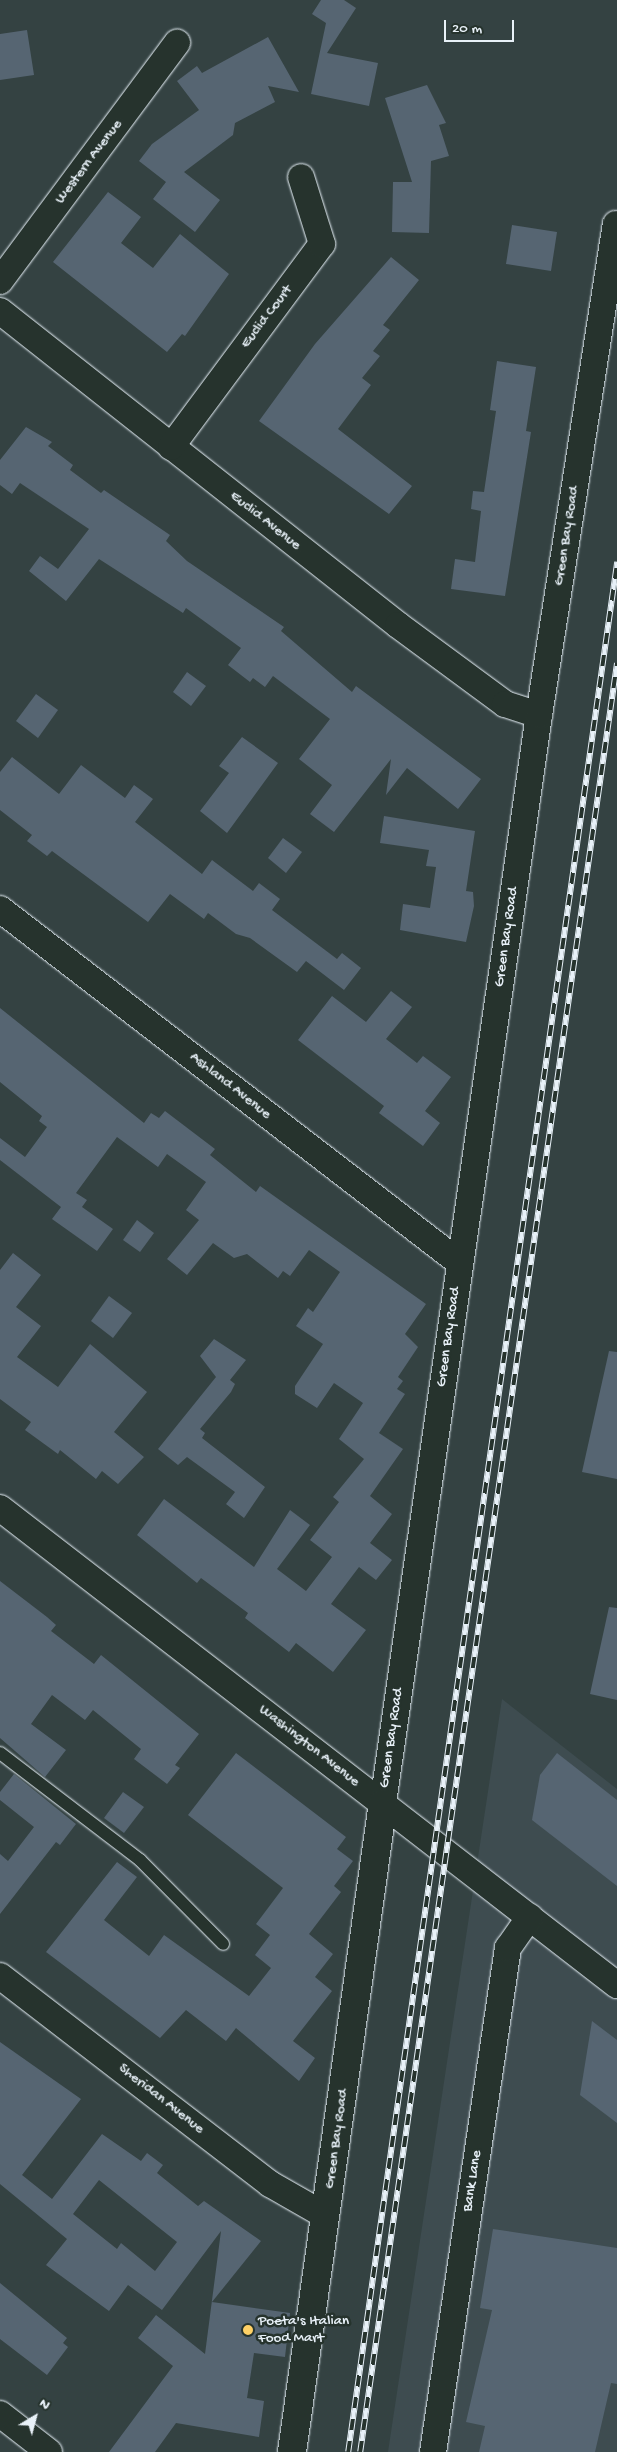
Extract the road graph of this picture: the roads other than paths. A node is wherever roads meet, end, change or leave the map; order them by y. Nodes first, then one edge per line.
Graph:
1 (177, 43) dead end
2 (301, 177) dead end
3 (616, 224) dead end
4 (0, 281) edge
5 (0, 310) edge
6 (171, 447) junction
7 (539, 715) junction
8 (0, 909) edge
9 (460, 1263) junction
10 (0, 1508) edge
11 (0, 1753) edge
12 (383, 1803) junction
13 (530, 1918) junction
14 (223, 1944) dead end
15 (0, 1976) edge
16 (617, 1985) edge
17 (326, 2216) junction
18 (0, 2414) edge
19 (49, 2452) edge
20 (292, 2452) edge
21 (433, 2452) edge

1 - 4 street, Western Avenue
2 - 6 street, Euclid Court
3 - 7 street, Green Bay Road
5 - 6 street, Euclid Avenue
6 - 7 street, Euclid Avenue
7 - 9 street, Green Bay Road
8 - 9 street, Ashland Avenue
9 - 12 street, Green Bay Road
10 - 12 street, Washington Avenue
11 - 14 lane
12 - 13 street, Washington Avenue
12 - 17 street, Green Bay Road
13 - 16 street, Washington Avenue
13 - 21 street, Bank Lane
15 - 17 street, Sheridan Avenue
17 - 20 street, Green Bay Road
18 - 19 street

